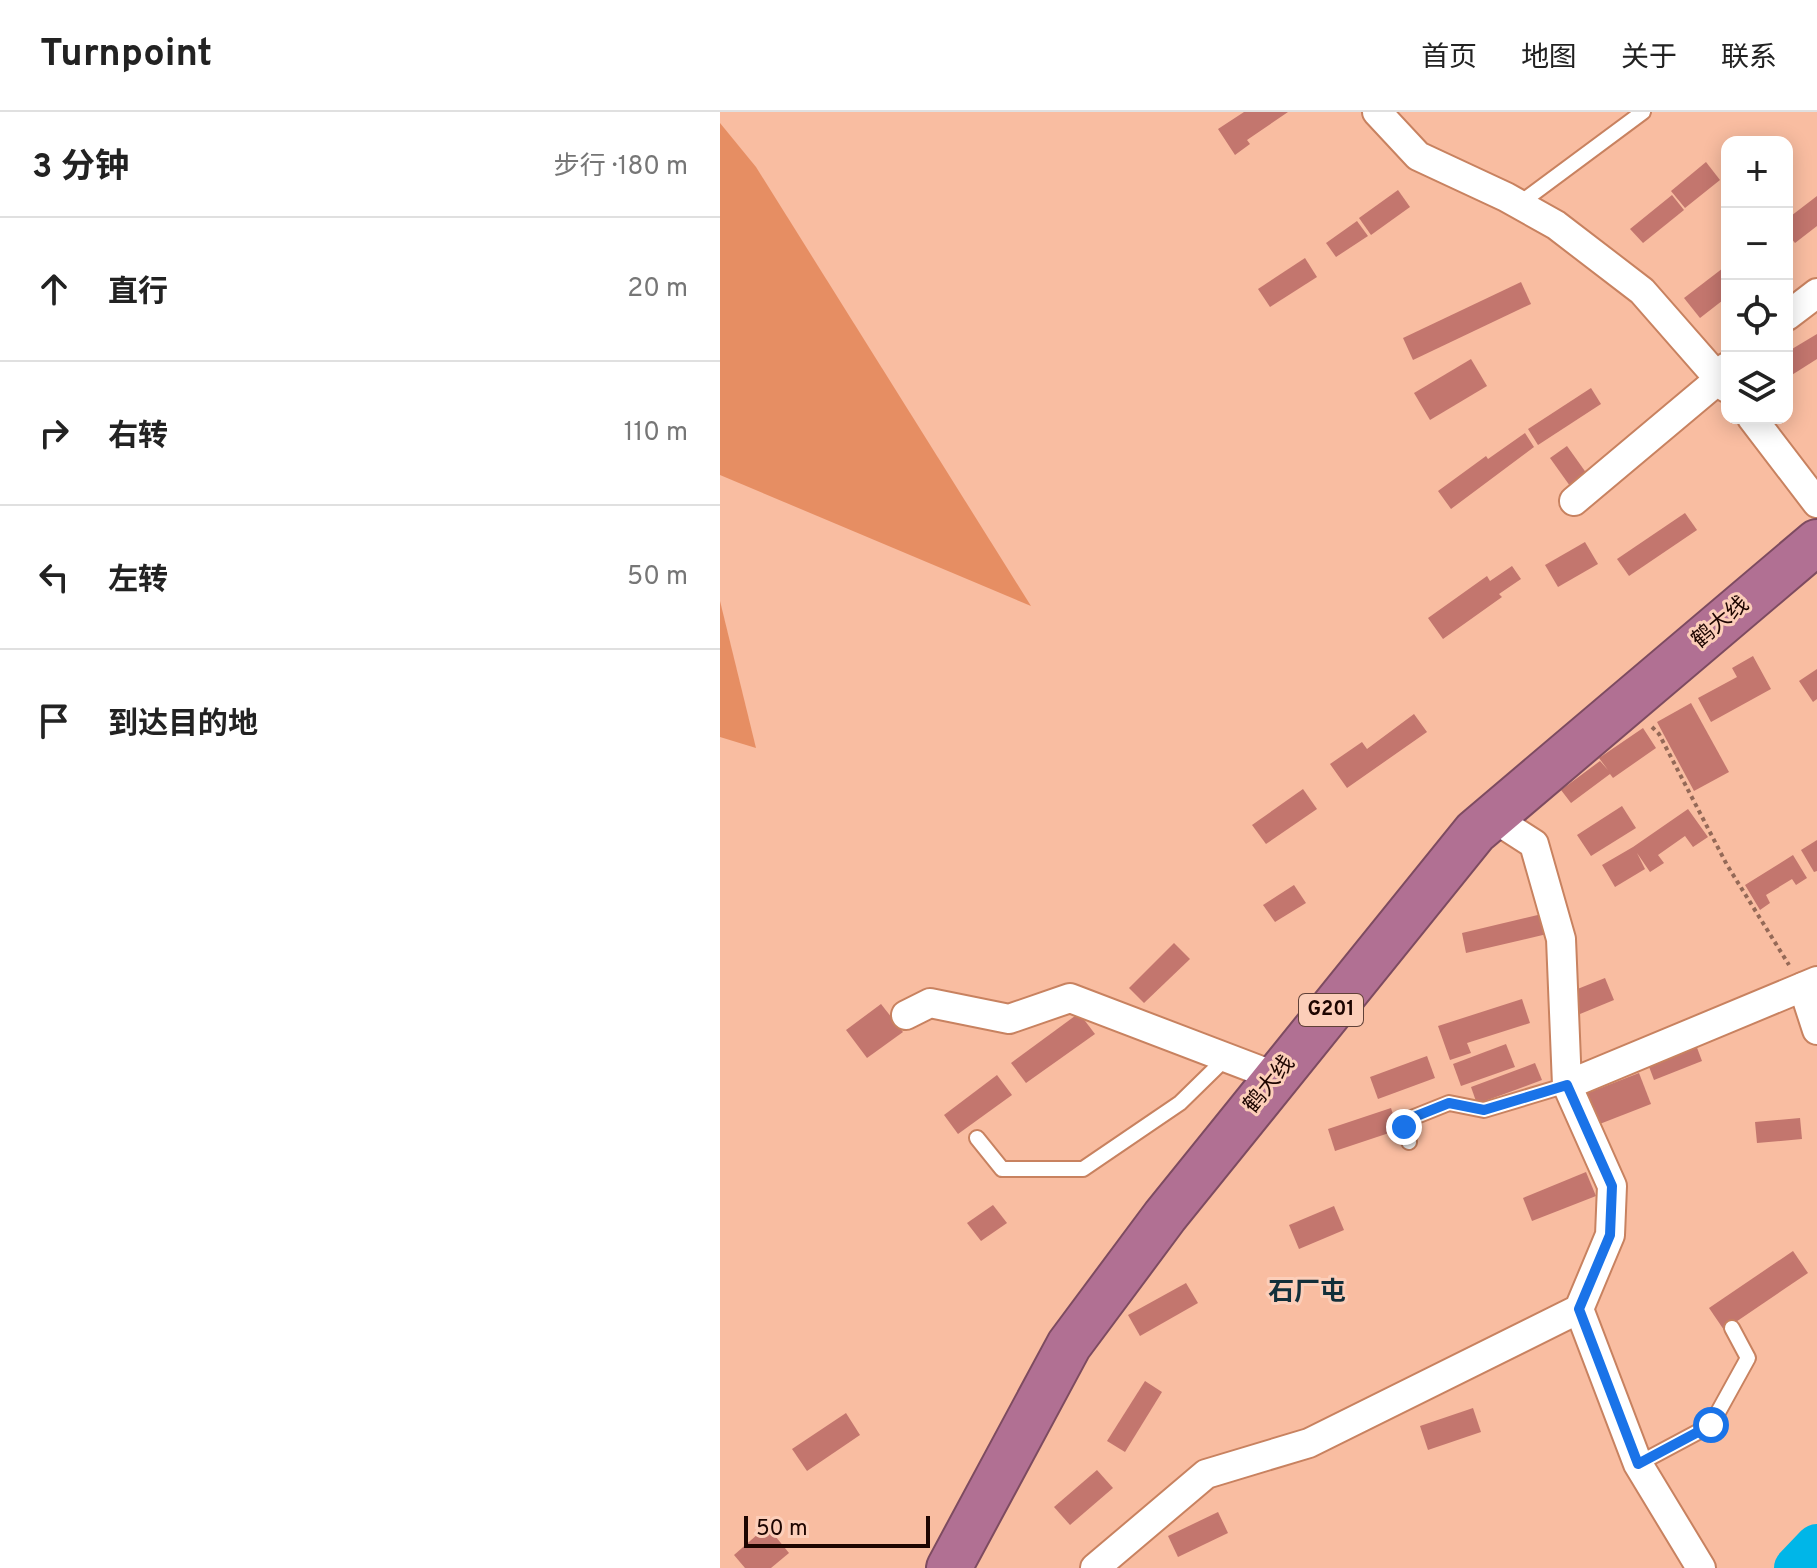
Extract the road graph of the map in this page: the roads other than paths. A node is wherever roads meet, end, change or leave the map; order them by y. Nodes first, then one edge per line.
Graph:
1 (1377, 112) edge
2 (1643, 112) edge
3 (1519, 204) junction
4 (1817, 293) edge
5 (1793, 311) edge
6 (1721, 375) edge
7 (1721, 380) edge
8 (1757, 424) edge
9 (1574, 501) dead end
10 (1817, 503) edge
11 (1817, 542) edge
12 (1492, 817) junction
13 (1810, 984) edge
14 (906, 1015) dead end
15 (1817, 1030) edge
16 (1226, 1058) junction
17 (1277, 1077) junction
18 (1567, 1085) junction
19 (977, 1138) dead end
20 (1409, 1142) dead end
21 (1579, 1309) junction
22 (1732, 1328) dead end
23 (1638, 1464) junction
24 (949, 1568) edge
25 (1095, 1568) edge
26 (1701, 1568) edge

1 - 3 street
2 - 3 lane
3 - 6 street
4 - 5 street
7 - 9 street
8 - 10 street
11 - 12 highway, 鹤大线 / G201
12 - 17 highway, 鹤大线 / G201
12 - 18 street
13 - 15 street
13 - 18 street
14 - 16 street
16 - 17 street
16 - 19 lane
17 - 24 highway, 鹤大线 / G201
18 - 20 lane
18 - 21 street
21 - 23 street
21 - 25 street
22 - 23 lane
23 - 26 street

